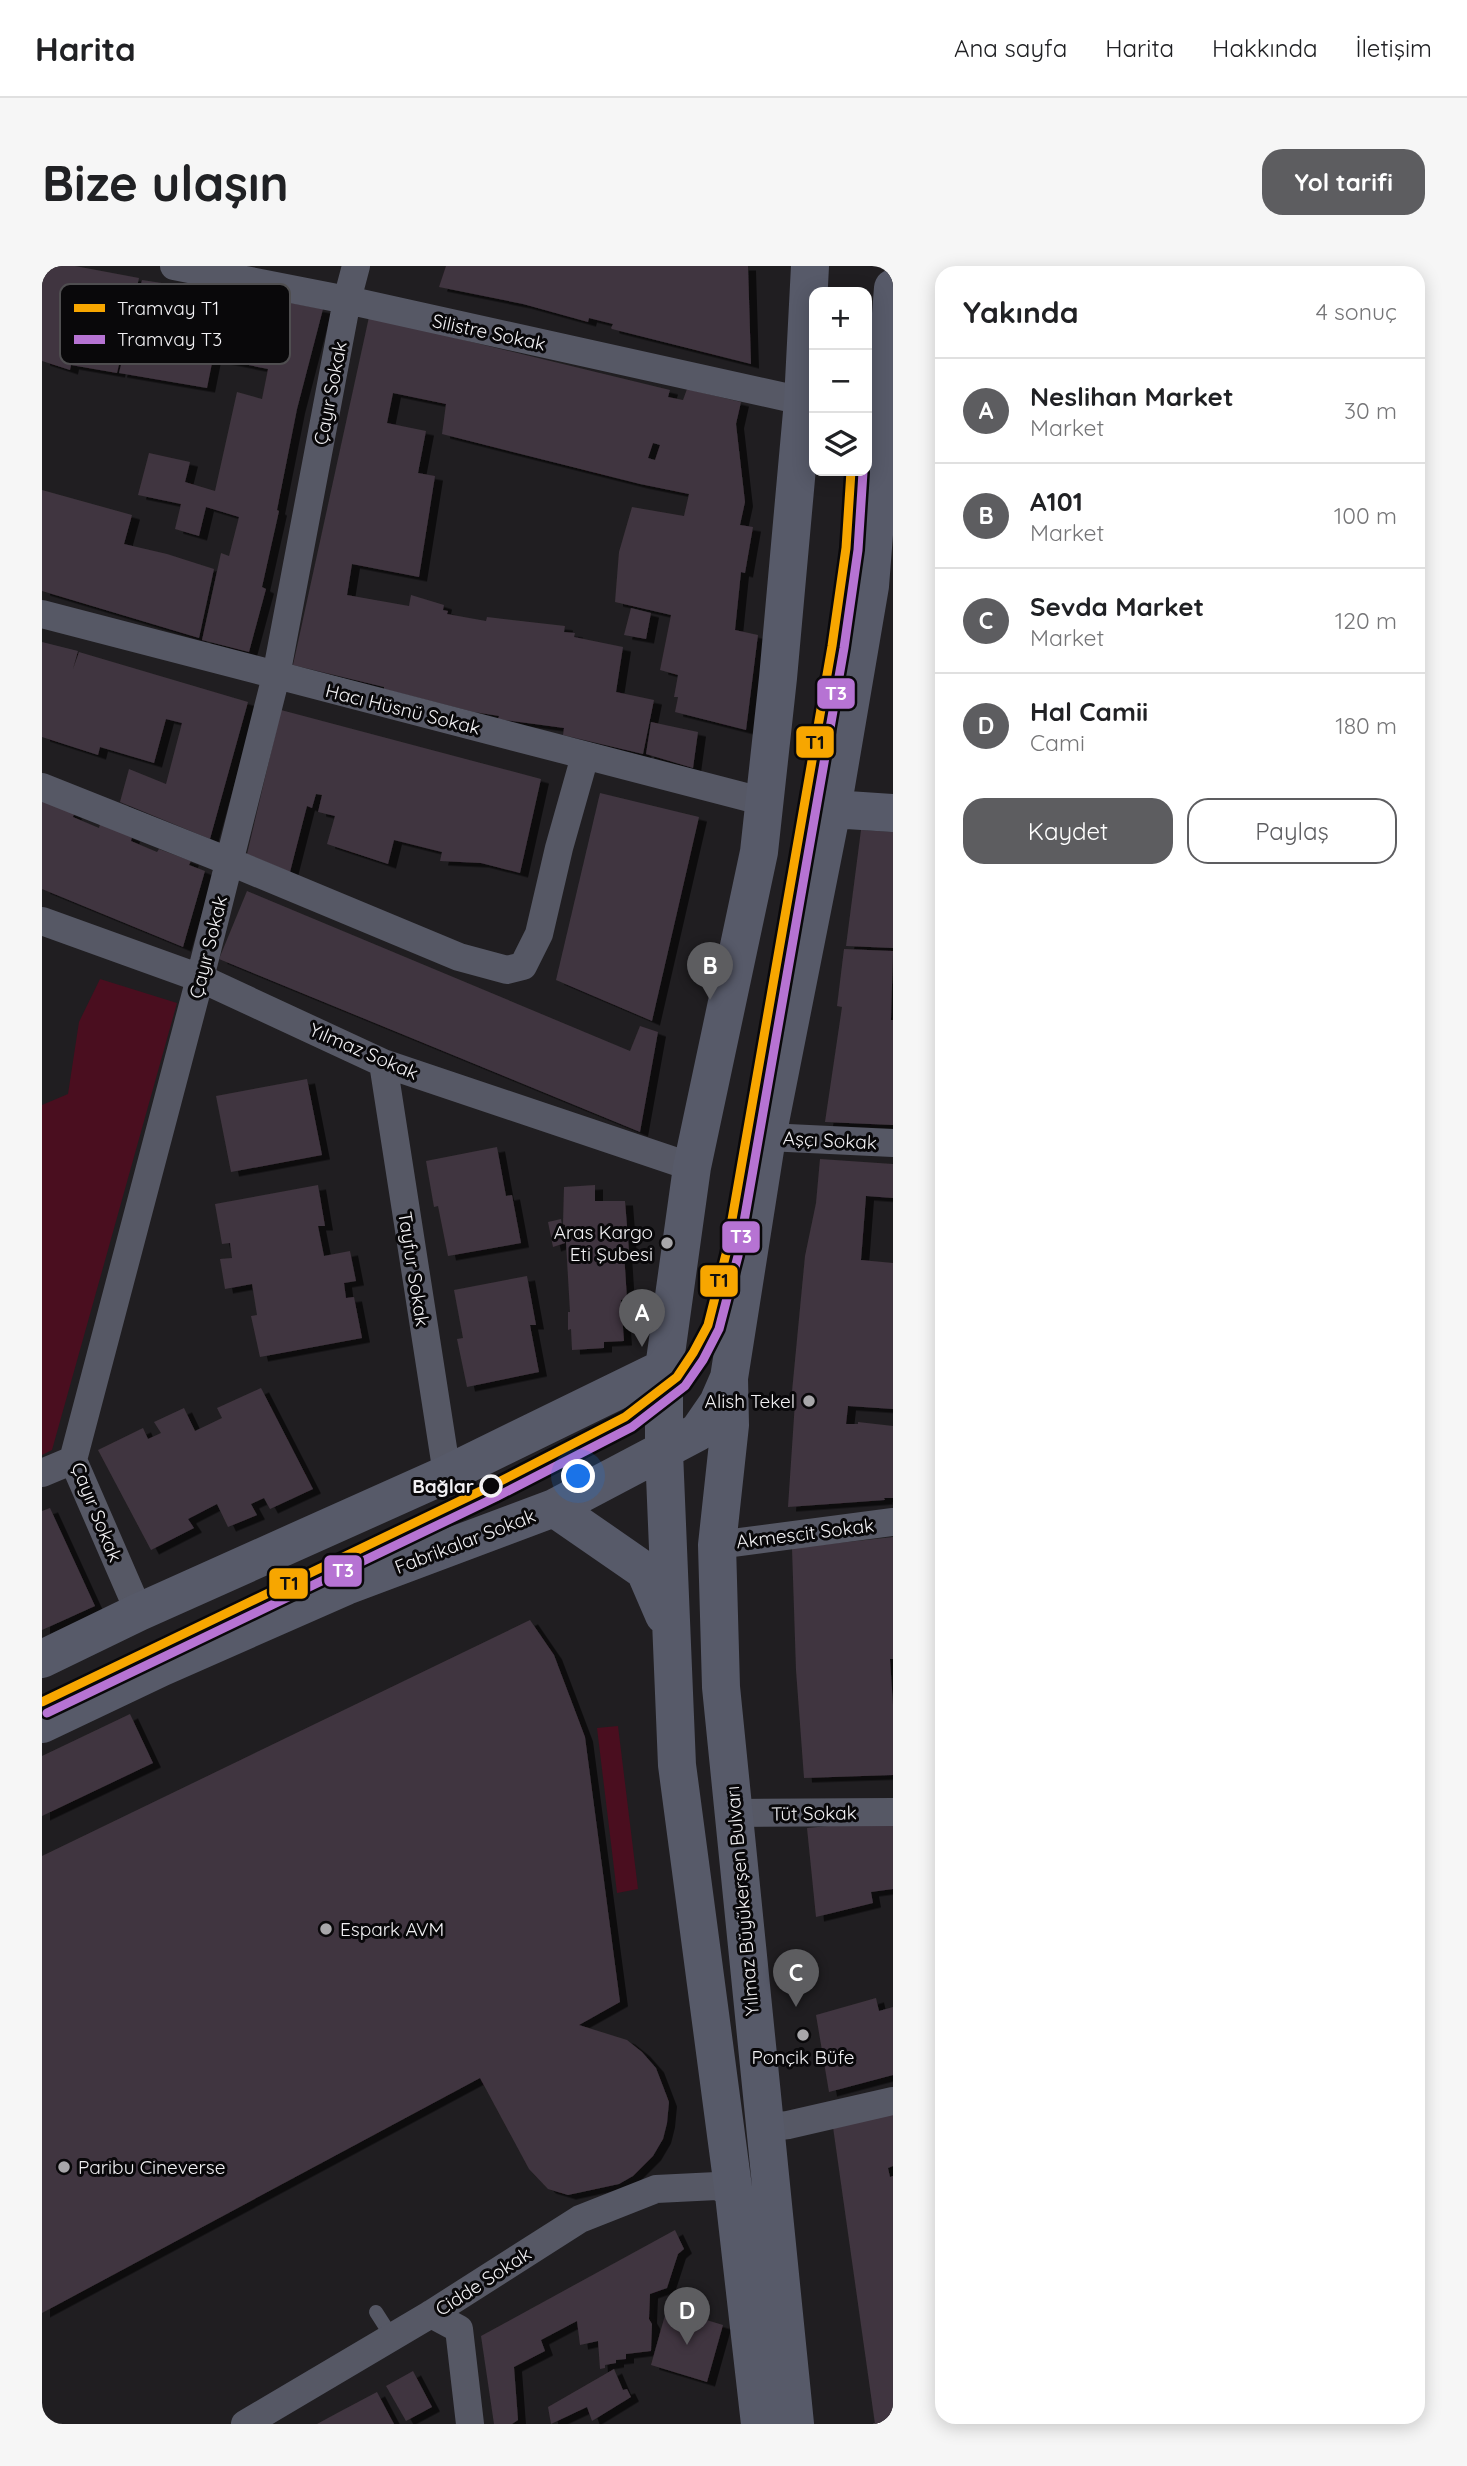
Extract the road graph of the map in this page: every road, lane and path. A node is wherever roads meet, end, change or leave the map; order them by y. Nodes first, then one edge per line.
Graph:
1 (174, 266) edge
2 (356, 266) edge
3 (810, 266) edge
4 (266, 284) edge
5 (893, 288) edge
6 (290, 289) edge
7 (347, 300) junction
8 (890, 357) edge
9 (803, 401) junction
10 (42, 614) edge
11 (276, 676) junction
12 (585, 755) junction
13 (42, 787) edge
14 (765, 802) junction
15 (832, 809) junction
16 (893, 813) edge
17 (230, 862) junction
18 (42, 921) edge
19 (200, 978) junction
20 (383, 1062) junction
21 (767, 1137) junction
22 (893, 1143) edge
23 (692, 1167) junction
24 (664, 1368) junction
25 (725, 1402) junction
26 (664, 1452) junction
27 (73, 1460) junction
28 (42, 1473) edge
29 (447, 1474) junction
30 (554, 1508) junction
31 (893, 1522) edge
32 (717, 1545) junction
33 (139, 1612) junction
34 (670, 1628) junction
35 (42, 1659) edge
36 (42, 1724) edge
37 (893, 1812) edge
38 (734, 1813) junction
39 (893, 2101) edge
40 (764, 2128) junction
41 (734, 2195) junction
42 (376, 2312) dead end
43 (431, 2314) junction
44 (392, 2337) junction
45 (245, 2424) edge
46 (470, 2424) edge
47 (760, 2424) edge
48 (795, 2424) edge

1 - 4 street, Silistre Sokak
2 - 7 street, Çayır Sokak
3 - 9 main road
5 - 8 main road, Yılmaz Büyükerşen Bulvarı
6 - 7 street, Silistre Sokak
7 - 9 street, Silistre Sokak
7 - 11 street, Çayır Sokak
8 - 15 main road, Yılmaz Büyükerşen Bulvarı
9 - 14 main road
10 - 11 street, Hacı Hüsnü Sokak
11 - 12 street, Hacı Hüsnü Sokak
11 - 17 street, Çayır Sokak
12 - 14 street, Hacı Hüsnü Sokak
12 - 17 street
13 - 17 street
14 - 23 main road
15 - 16 main road
15 - 21 main road, Yılmaz Büyükerşen Bulvarı
17 - 19 street, Çayır Sokak
18 - 19 street, Yılmaz Sokak
19 - 20 street, Yılmaz Sokak
19 - 27 street, Çayır Sokak
20 - 23 street, Yılmaz Sokak
20 - 29 street, Tayfur Sokak
21 - 22 street, Aşçı Sokak
21 - 25 main road, Yılmaz Büyükerşen Bulvarı
23 - 24 main road
24 - 25 main road
24 - 26 main road
24 - 29 main road
25 - 26 main road, Fabrikalar Sokak
25 - 32 main road, Yılmaz Büyükerşen Bulvarı
26 - 30 main road, Fabrikalar Sokak
26 - 34 main road
27 - 28 street
27 - 33 street, Çayır Sokak
29 - 33 main road
30 - 34 main road
30 - 36 main road, Fabrikalar Sokak
31 - 32 street, Akmescit Sokak
32 - 38 main road, Yılmaz Büyükerşen Bulvarı
33 - 35 main road
34 - 41 main road
37 - 38 street, Tüt Sokak
38 - 40 main road, Yılmaz Büyükerşen Bulvarı
39 - 40 street
40 - 48 main road, Yılmaz Büyükerşen Bulvarı
41 - 43 street, Cidde Sokak
41 - 47 main road
42 - 44 lane
43 - 44 street, Cidde Sokak
43 - 46 street
44 - 45 street, Cidde Sokak

